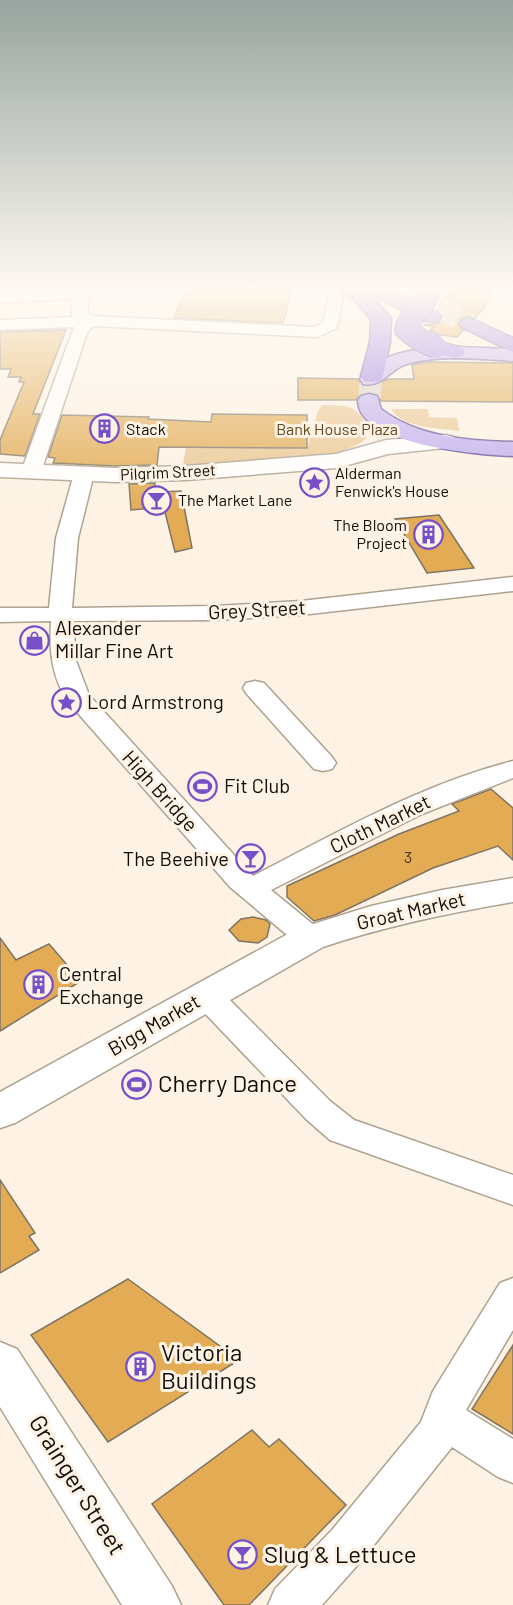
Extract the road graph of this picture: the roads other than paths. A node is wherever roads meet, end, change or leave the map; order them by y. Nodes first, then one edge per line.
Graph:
1 (68, 364) edge
2 (375, 364) tunnel mouth
3 (392, 364) edge
4 (372, 378) junction
5 (384, 422) junction
6 (446, 442) junction
7 (507, 451) edge
8 (337, 461) junction
9 (0, 470) edge
10 (31, 472) junction
11 (84, 474) junction
12 (513, 584) edge
13 (0, 615) edge
14 (62, 615) junction
15 (255, 688) dead end
16 (323, 763) dead end
17 (513, 769) edge
18 (251, 889) junction
19 (513, 890) edge
20 (310, 938) junction
21 (206, 995) junction
22 (0, 1112) edge
23 (513, 1190) edge
24 (513, 1295) edge
25 (0, 1364) edge
26 (442, 1416) junction
27 (513, 1463) edge
28 (153, 1605) edge
29 (291, 1605) edge

1 - 10 street
2 - 4 highway
3 - 4 main road
4 - 5 main road
5 - 6 main road
5 - 8 street, Pilgrim Street
6 - 7 main road
6 - 8 street, Pilgrim Street
8 - 11 street, Pilgrim Street
9 - 10 street, Pilgrim Street
10 - 11 street, Pilgrim Street
11 - 14 street, High Bridge
12 - 14 street, Grey Street
13 - 14 street, Grey Street
14 - 18 street, High Bridge
15 - 16 street
17 - 18 street, Cloth Market
18 - 20 street, High Bridge
19 - 20 street, Groat Market
20 - 21 street, Bigg Market
21 - 22 street, Bigg Market
21 - 23 street
24 - 26 street
25 - 28 street, Grainger Street
26 - 27 street
26 - 29 street

